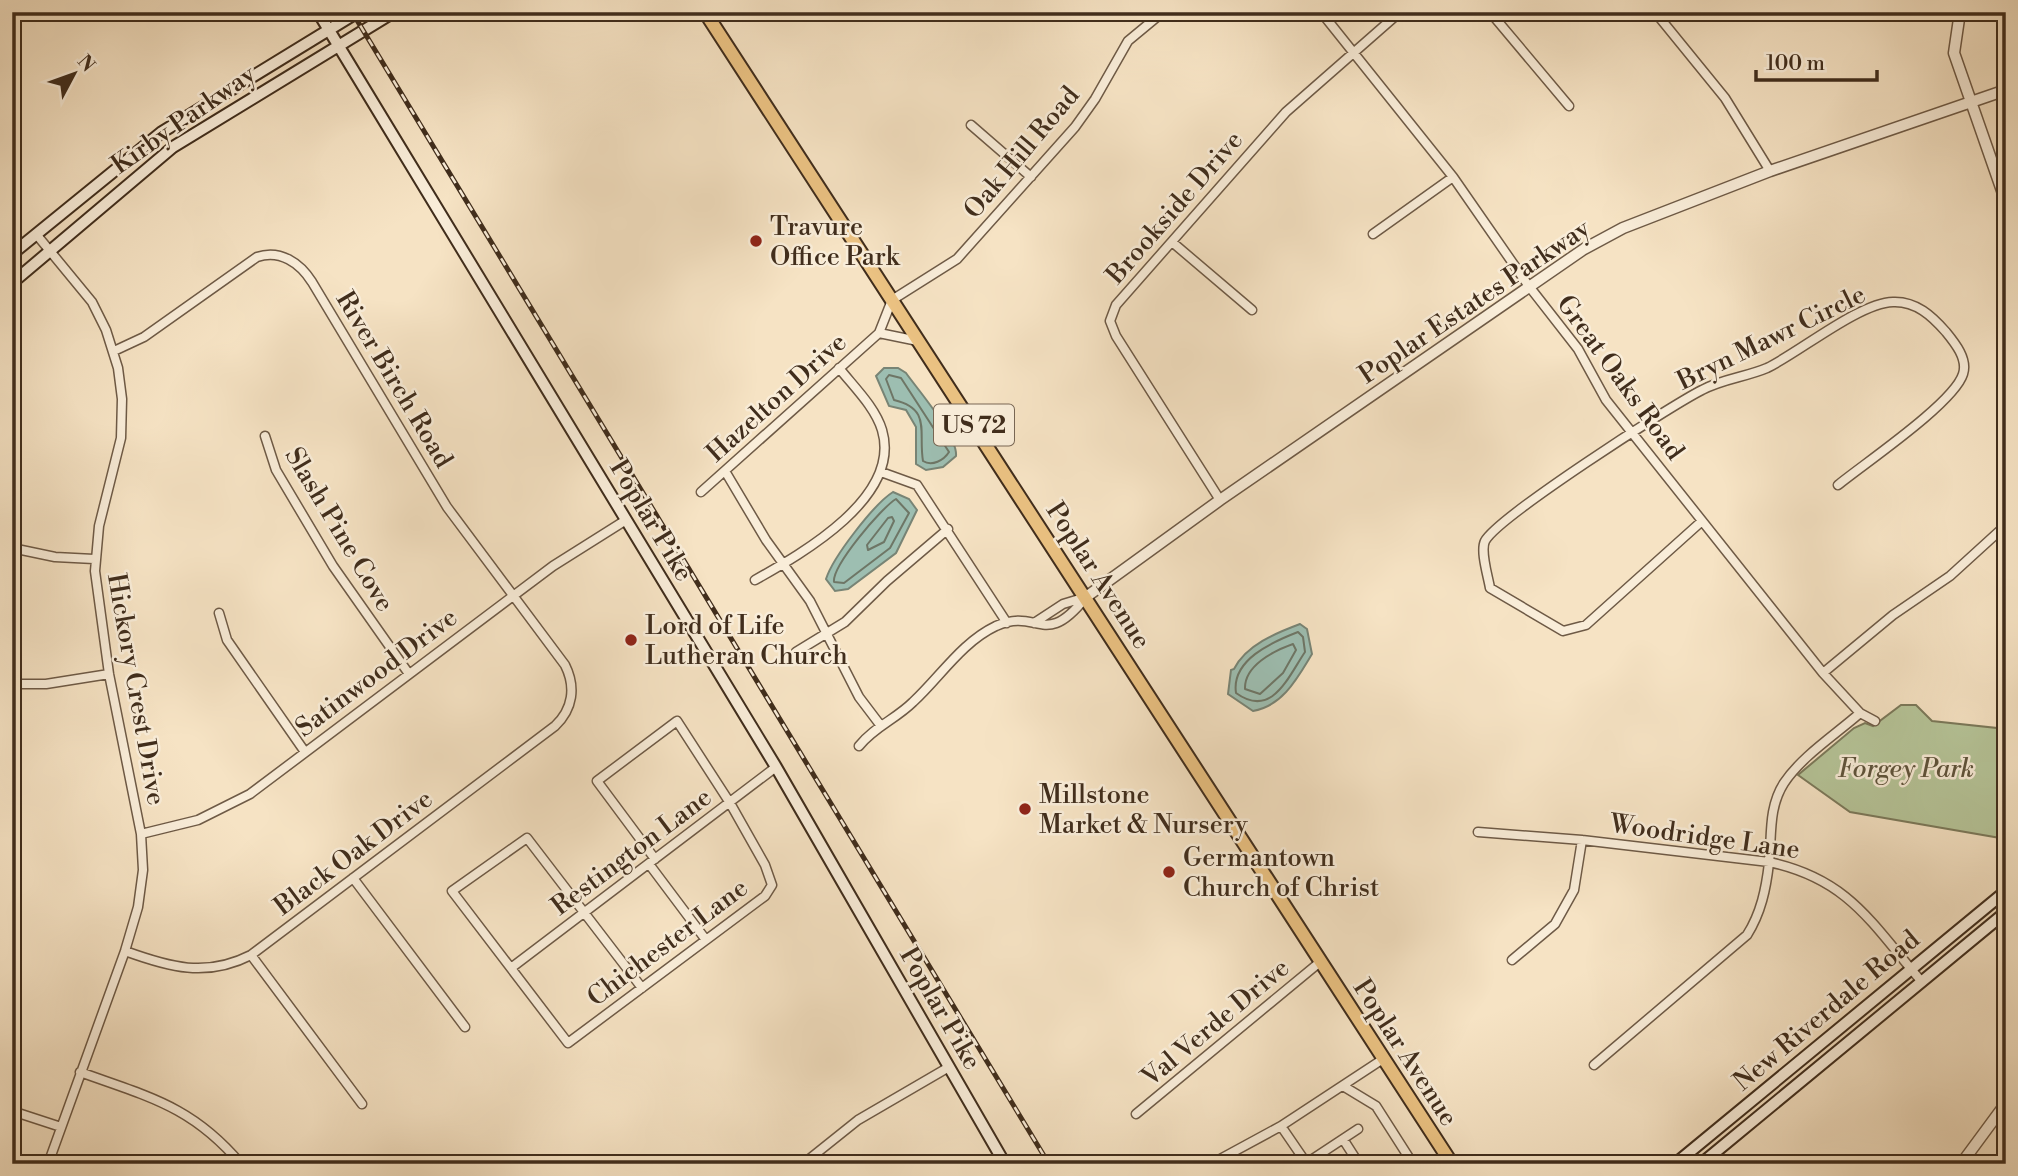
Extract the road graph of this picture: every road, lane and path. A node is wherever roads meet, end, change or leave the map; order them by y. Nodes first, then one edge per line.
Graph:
1 (318, 12) edge
2 (358, 12) edge
3 (394, 12) edge
4 (705, 12) edge
5 (1163, 12) edge
6 (1321, 12) edge
7 (1401, 12) edge
8 (1490, 12) edge
9 (1655, 12) edge
10 (1960, 12) edge
11 (329, 30) junction
12 (339, 46) junction
13 (1354, 50) junction
14 (2006, 90) edge
15 (1969, 101) junction
16 (1569, 106) dead end
17 (971, 124) dead end
18 (1770, 172) junction
19 (1031, 177) junction
20 (1453, 177) junction
21 (2006, 202) edge
22 (36, 234) junction
23 (1373, 234) dead end
24 (1172, 242) junction
25 (50, 251) junction
26 (12, 254) edge
27 (12, 283) edge
28 (1528, 285) junction
29 (892, 300) junction
30 (1252, 310) dead end
31 (880, 333) junction
32 (919, 341) junction
33 (114, 351) junction
34 (839, 369) junction
35 (1633, 433) junction
36 (265, 436) dead end
37 (725, 471) junction
38 (881, 472) junction
39 (1838, 485) dead end
40 (701, 492) dead end
41 (1220, 500) junction
42 (626, 520) junction
43 (1702, 521) junction
44 (2006, 525) edge
45 (948, 529) junction
46 (12, 548) edge
47 (94, 559) junction
48 (784, 563) junction
49 (755, 580) dead end
50 (512, 596) junction
51 (1086, 597) junction
52 (219, 612) dead end
53 (1007, 623) junction
54 (1032, 623) junction
55 (828, 633) junction
56 (796, 652) dead end
57 (109, 674) junction
58 (409, 674) junction
59 (1823, 674) junction
60 (12, 684) edge
61 (572, 693) joint
62 (1860, 713) junction
63 (1875, 720) dead end
64 (881, 726) junction
65 (859, 746) dead end
66 (305, 751) junction
67 (776, 767) junction
68 (730, 803) junction
69 (1478, 832) dead end
70 (141, 834) junction
71 (1582, 840) junction
72 (652, 861) junction
73 (1769, 862) junction
74 (353, 878) junction
75 (2006, 891) edge
76 (2006, 912) edge
77 (584, 913) junction
78 (706, 940) junction
79 (125, 951) junction
80 (251, 956) junction
81 (1512, 960) dead end
82 (1320, 962) junction
83 (511, 968) junction
84 (1911, 970) junction
85 (1922, 982) junction
86 (642, 988) junction
87 (466, 1027) dead end
88 (1383, 1059) junction
89 (1594, 1065) dead end
90 (949, 1067) junction
91 (80, 1072) junction
92 (1343, 1086) junction
93 (2006, 1103) edge
94 (362, 1104) dead end
95 (12, 1111) edge
96 (1136, 1114) dead end
97 (1281, 1126) junction
98 (61, 1127) junction
99 (1358, 1129) dead end
100 (1343, 1139) junction
101 (48, 1164) edge
102 (241, 1164) edge
103 (803, 1164) edge
104 (1005, 1164) edge
105 (1211, 1164) edge
106 (1306, 1164) edge
107 (1359, 1164) edge
108 (1413, 1164) edge
109 (1452, 1164) edge
110 (1675, 1164) edge
111 (1701, 1164) edge
112 (1961, 1164) edge

1 - 11 main road, Poplar Pike
2 - 11 main road, Kirby Parkway
3 - 12 main road, Kirby Parkway
4 - 29 main road, Poplar Avenue / US 72
5 - 19 street, Oak Hill Road
6 - 13 street, Great Oaks Road
7 - 13 street, Brookside Drive
8 - 16 street
9 - 18 street
10 - 15 street
11 - 12 main road, Poplar Pike
11 - 22 main road, Kirby Parkway
12 - 25 main road, Kirby Parkway
12 - 42 main road, Poplar Pike
13 - 20 street, Great Oaks Road
13 - 24 street, Brookside Drive
14 - 15 street, Poplar Estates Parkway
15 - 18 street, Poplar Estates Parkway
15 - 21 street
17 - 19 street
18 - 28 street, Poplar Estates Parkway
19 - 29 street, Oak Hill Road
20 - 23 street
20 - 28 street, Great Oaks Road
22 - 25 street, Hickory Crest Drive
22 - 26 main road, Kirby Parkway
24 - 30 street
24 - 41 street, Brookside Drive
25 - 27 main road, Kirby Parkway
25 - 33 street, Hickory Crest Drive
28 - 35 street, Great Oaks Road
28 - 41 street, Poplar Estates Parkway
29 - 31 street, Hazelton Drive
29 - 32 main road, Poplar Avenue / US 72
31 - 32 street, Hazelton Drive
31 - 34 street, Hazelton Drive
32 - 51 main road, Poplar Avenue / US 72
33 - 47 street, Hickory Crest Drive
33 - 50 street, River Birch Road
34 - 37 street, Hazelton Drive
34 - 38 street
35 - 39 street, Bryn Mawr Circle
35 - 43 street, Great Oaks Road
35 - 43 street, Bryn Mawr Circle
36 - 58 street, Slash Pine Cove
37 - 40 street, Hazelton Drive
37 - 48 street
38 - 45 street
38 - 48 street
41 - 51 street, Poplar Estates Parkway
42 - 50 street, Satinwood Drive
42 - 67 main road, Poplar Pike
43 - 59 street, Great Oaks Road
44 - 59 street
45 - 53 street
45 - 55 street
46 - 47 street
47 - 57 street, Hickory Crest Drive
48 - 49 street
48 - 55 street
50 - 58 street, Satinwood Drive
50 - 61 street, River Birch Road
51 - 54 street
51 - 54 street
51 - 82 main road, Poplar Avenue / US 72
52 - 66 street
53 - 54 street
53 - 64 street
55 - 56 street
55 - 64 street
57 - 60 street
57 - 70 street, Hickory Crest Drive
58 - 66 street, Satinwood Drive
59 - 62 street, Great Oaks Road
61 - 74 street, Black Oak Drive
62 - 63 street, Great Oaks Road
62 - 73 street
64 - 65 street
66 - 70 street, Satinwood Drive
67 - 68 street, Restington Lane
67 - 90 main road, Poplar Pike
68 - 72 street, Restington Lane
68 - 72 street
68 - 78 street, Chichester Lane
69 - 71 street, Woodridge Lane
70 - 79 street, Hickory Crest Drive
71 - 73 street, Woodridge Lane
71 - 81 street
72 - 77 street, Restington Lane
72 - 78 street
73 - 84 street, Woodridge Lane
73 - 89 street
74 - 80 street, Black Oak Drive
74 - 87 street
75 - 84 main road, New Riverdale Road
76 - 85 main road, New Riverdale Road
77 - 83 street, Restington Lane
77 - 83 street
77 - 86 street
78 - 86 street, Chichester Lane
79 - 80 street, Black Oak Drive
79 - 91 street, Hickory Crest Drive
80 - 94 street
82 - 88 main road, Poplar Avenue / US 72
82 - 96 street, Val Verde Drive
83 - 86 street, Chichester Lane
84 - 85 street, Woodridge Lane
84 - 110 main road, New Riverdale Road
85 - 111 main road, New Riverdale Road
88 - 92 street
88 - 109 main road, Poplar Avenue / US 72
90 - 103 street
90 - 104 main road, Poplar Pike
91 - 98 street, Hickory Crest Drive
91 - 102 street
92 - 97 street
92 - 108 street
93 - 112 street
95 - 98 street
97 - 105 street
97 - 106 street
98 - 101 street, Hickory Crest Drive
99 - 100 street
100 - 106 street
100 - 107 street

